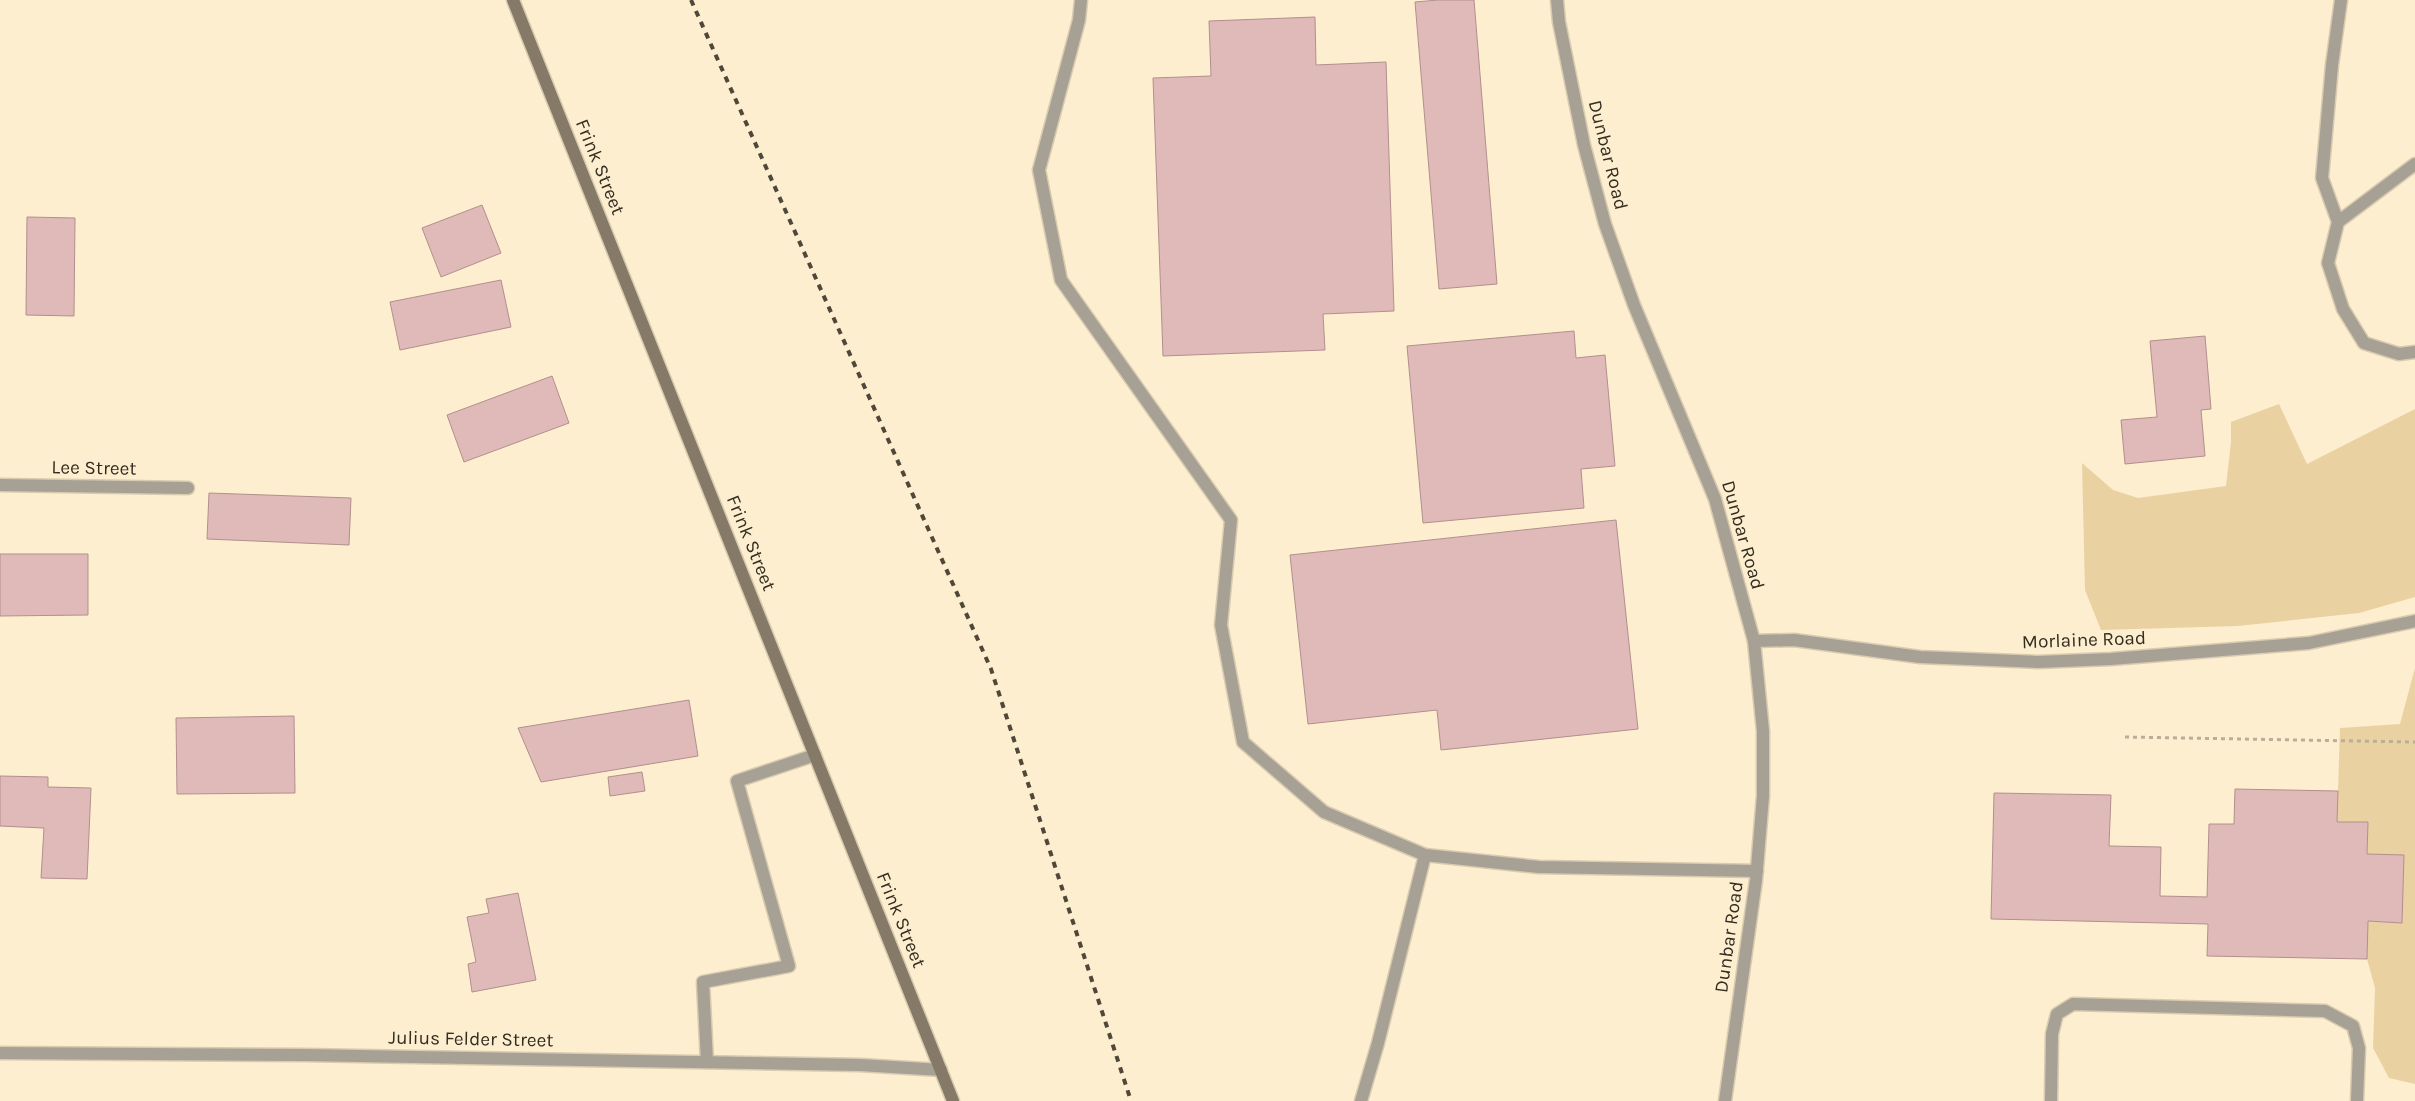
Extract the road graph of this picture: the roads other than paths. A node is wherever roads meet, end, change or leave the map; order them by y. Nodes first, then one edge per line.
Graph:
1 (513, 0) edge
2 (1081, 0) edge
3 (1557, 0) edge
4 (2341, 0) edge
5 (2415, 164) edge
6 (2338, 222) junction
7 (2415, 352) edge
8 (0, 485) edge
9 (188, 488) dead end
10 (2415, 621) edge
11 (1754, 641) junction
12 (815, 755) junction
13 (1425, 855) junction
14 (1756, 871) junction
15 (0, 1053) edge
16 (707, 1062) junction
17 (941, 1070) junction
18 (953, 1101) edge
19 (1361, 1101) edge
20 (1725, 1101) edge
21 (2051, 1101) edge
22 (2357, 1101) edge

1 - 12 main road, Frink Street
2 - 13 street
3 - 11 street, Dunbar Road
4 - 6 street
5 - 6 street
6 - 7 street
8 - 9 street, Lee Street
10 - 11 street, Morlaine Road
11 - 14 street, Dunbar Road
12 - 16 street
12 - 17 main road, Frink Street
13 - 14 street
13 - 19 street
14 - 20 street, Dunbar Road
15 - 16 street, Julius Felder Street
16 - 17 street, Julius Felder Street
17 - 18 main road, Frink Street
21 - 22 street

